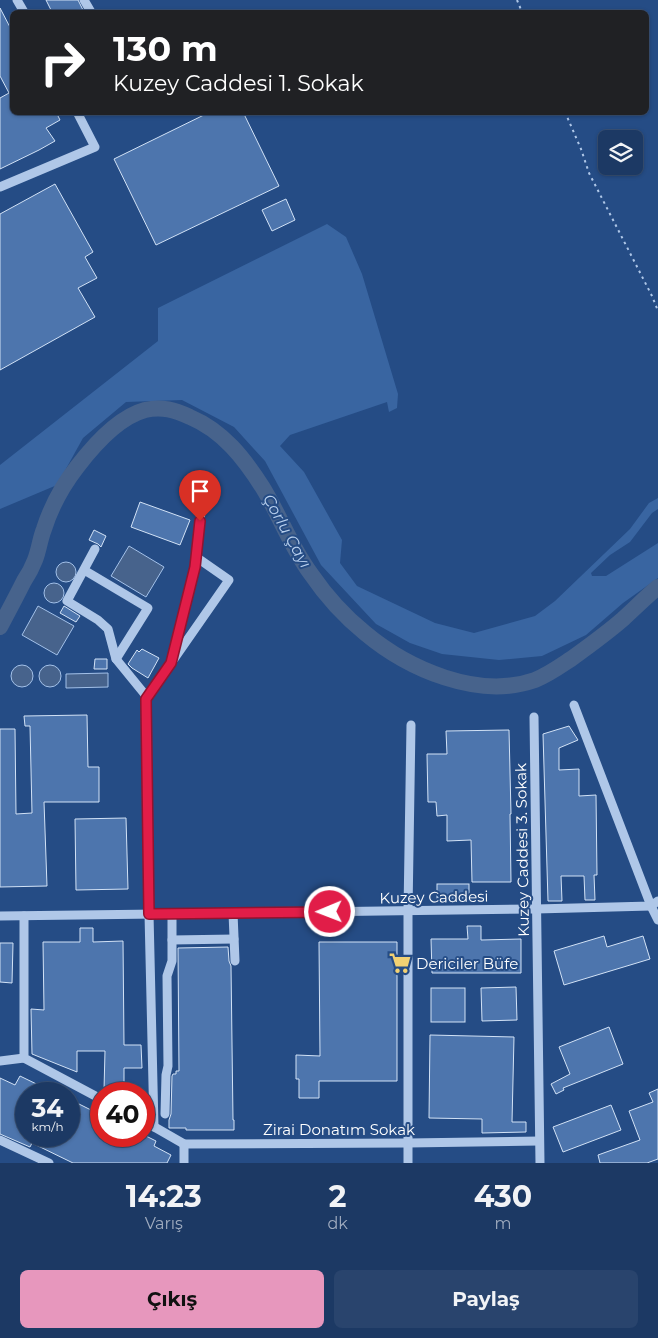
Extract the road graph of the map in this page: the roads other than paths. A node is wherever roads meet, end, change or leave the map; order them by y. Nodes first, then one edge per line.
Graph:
1 (79, 115) edge
2 (0, 187) edge
3 (202, 502) dead end
4 (95, 549) dead end
5 (196, 557) junction
6 (84, 570) junction
7 (116, 659) junction
8 (171, 663) junction
9 (148, 697) junction
10 (574, 705) dead end
11 (534, 717) dead end
12 (411, 725) dead end
13 (654, 903) edge
14 (536, 909) junction
15 (408, 911) junction
16 (234, 913) junction
17 (149, 914) junction
18 (172, 914) junction
19 (0, 916) edge
20 (24, 916) junction
21 (658, 920) edge
22 (234, 939) junction
23 (172, 940) junction
24 (235, 961) dead end
25 (24, 1058) junction
26 (0, 1061) edge
27 (153, 1082) edge
28 (90, 1093) edge
29 (165, 1114) dead end
30 (155, 1128) edge
31 (0, 1140) edge
32 (539, 1141) junction
33 (408, 1143) junction
34 (184, 1144) junction
35 (49, 1163) edge
36 (184, 1163) edge
37 (408, 1163) edge
38 (540, 1163) edge

1 - 2 street
3 - 5 street
4 - 6 street
5 - 8 street
5 - 8 street
6 - 7 street
6 - 7 street
7 - 9 street
8 - 9 street
9 - 17 street
10 - 13 street
11 - 14 street, Kuzey Caddesi 3. Sokak
12 - 15 street
13 - 14 street, Kuzey Caddesi
13 - 21 street
14 - 15 street, Kuzey Caddesi
14 - 32 street, Kuzey Caddesi 3. Sokak
15 - 16 street, Kuzey Caddesi
15 - 33 street
16 - 18 street, Kuzey Caddesi
16 - 22 street
17 - 18 street, Kuzey Caddesi
17 - 20 street, Kuzey Caddesi
17 - 27 street
18 - 23 street
19 - 20 street, Kuzey Caddesi
20 - 25 street
22 - 23 street
22 - 24 street
23 - 29 street
25 - 26 street
25 - 28 street
30 - 34 street, Zirai Donatım Sokak
31 - 35 street
32 - 33 street, Zirai Donatım Sokak
32 - 38 street, Kuzey Caddesi 3. Sokak
33 - 34 street, Zirai Donatım Sokak
33 - 37 street
34 - 36 street

